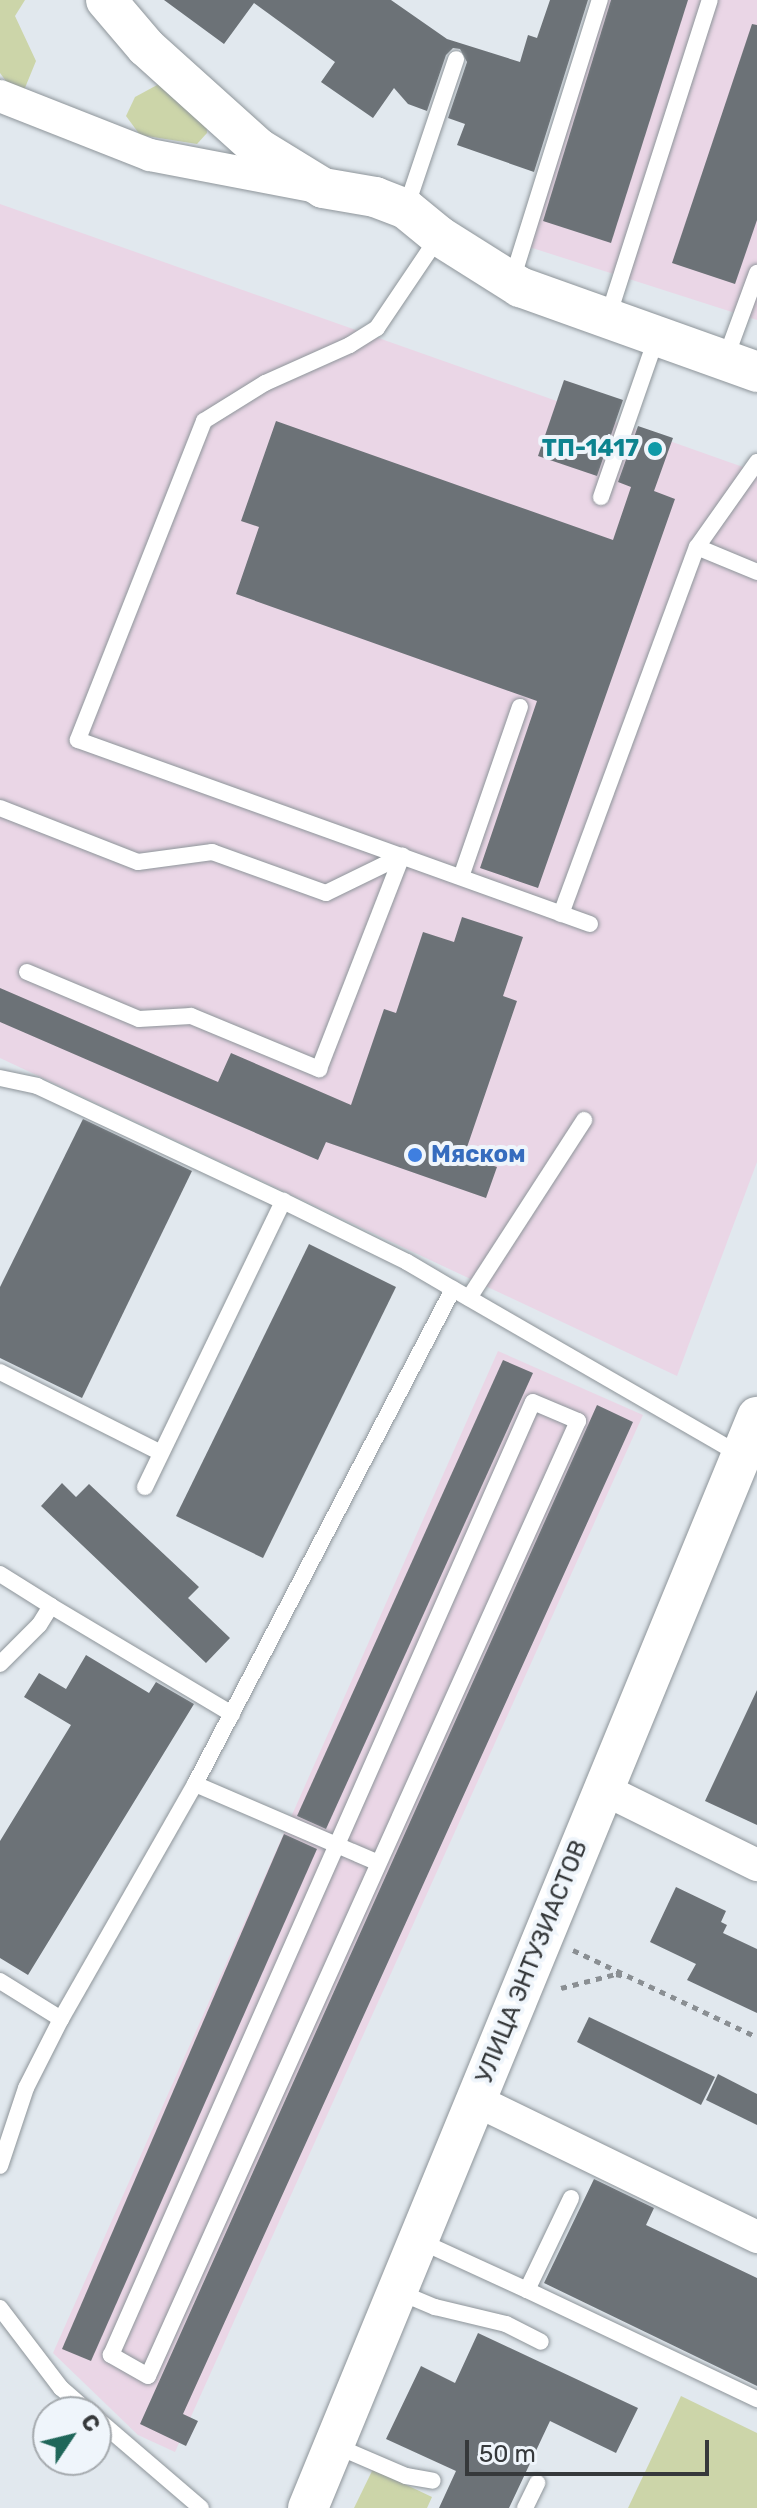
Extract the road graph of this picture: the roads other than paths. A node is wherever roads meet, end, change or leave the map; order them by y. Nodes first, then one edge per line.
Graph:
1 (106, 0) edge
2 (600, 0) edge
3 (710, 0) edge
4 (456, 59) dead end
5 (0, 96) edge
6 (323, 188) junction
7 (406, 209) junction
8 (439, 236) junction
9 (757, 273) edge
10 (511, 282) junction
11 (608, 319) junction
12 (657, 336) junction
13 (741, 366) edge
14 (757, 462) edge
15 (601, 497) dead end
16 (697, 547) junction
17 (757, 572) edge
18 (520, 707) dead end
19 (0, 808) edge
20 (402, 856) junction
21 (461, 877) junction
22 (561, 914) junction
23 (590, 924) dead end
24 (27, 972) dead end
25 (0, 1078) edge
26 (584, 1120) dead end
27 (283, 1201) junction
28 (453, 1289) junction
29 (469, 1298) junction
30 (0, 1372) edge
31 (757, 1417) edge
32 (161, 1453) junction
33 (749, 1458) edge
34 (145, 1487) dead end
35 (0, 1574) edge
36 (51, 1606) junction
37 (0, 1664) edge
38 (232, 1714) junction
39 (195, 1784) junction
40 (603, 1789) junction
41 (337, 1845) junction
42 (378, 1863) junction
43 (757, 1865) edge
44 (0, 1981) edge
45 (61, 2019) junction
46 (475, 2100) junction
47 (0, 2166) edge
48 (571, 2198) dead end
49 (757, 2237) edge
50 (418, 2240) junction
51 (527, 2290) junction
52 (397, 2291) junction
53 (0, 2308) edge
54 (541, 2342) dead end
55 (70, 2396) edge
56 (757, 2399) edge
57 (112, 2432) edge
58 (334, 2445) junction
59 (433, 2481) dead end
60 (537, 2483) dead end
61 (201, 2508) edge
62 (308, 2508) edge
63 (525, 2508) edge

1 - 6 street
2 - 10 lane
3 - 11 lane
4 - 7 lane
5 - 6 street
6 - 7 street
7 - 8 street
8 - 10 street
8 - 20 lane
9 - 13 lane
10 - 11 street
11 - 12 street
12 - 13 street
12 - 15 lane
14 - 16 lane
16 - 17 lane
16 - 22 lane
18 - 21 lane
19 - 20 lane
20 - 21 lane
20 - 24 lane
21 - 22 lane
22 - 23 lane
25 - 27 lane
26 - 29 lane
27 - 28 lane
27 - 32 lane
28 - 29 lane
28 - 38 lane
29 - 33 lane
30 - 32 lane
31 - 33 street, УЛИЦА ЭНТУЗИАСТОВ
32 - 34 lane
33 - 40 street, УЛИЦА ЭНТУЗИАСТОВ
35 - 36 lane
36 - 37 lane
36 - 38 lane
38 - 39 lane
39 - 41 lane
39 - 45 lane
40 - 43 street
40 - 46 street, УЛИЦА ЭНТУЗИАСТОВ
41 - 42 lane
41 - 42 lane
41 - 42 lane
44 - 45 lane
45 - 47 lane
46 - 49 street
46 - 50 street, УЛИЦА ЭНТУЗИАСТОВ
48 - 51 lane
50 - 51 lane
50 - 52 street, УЛИЦА ЭНТУЗИАСТОВ
51 - 56 lane
52 - 54 lane
52 - 58 street, УЛИЦА ЭНТУЗИАСТОВ
53 - 55 lane
57 - 61 lane
58 - 59 lane
58 - 62 street, УЛИЦА ЭНТУЗИАСТОВ
60 - 63 lane

